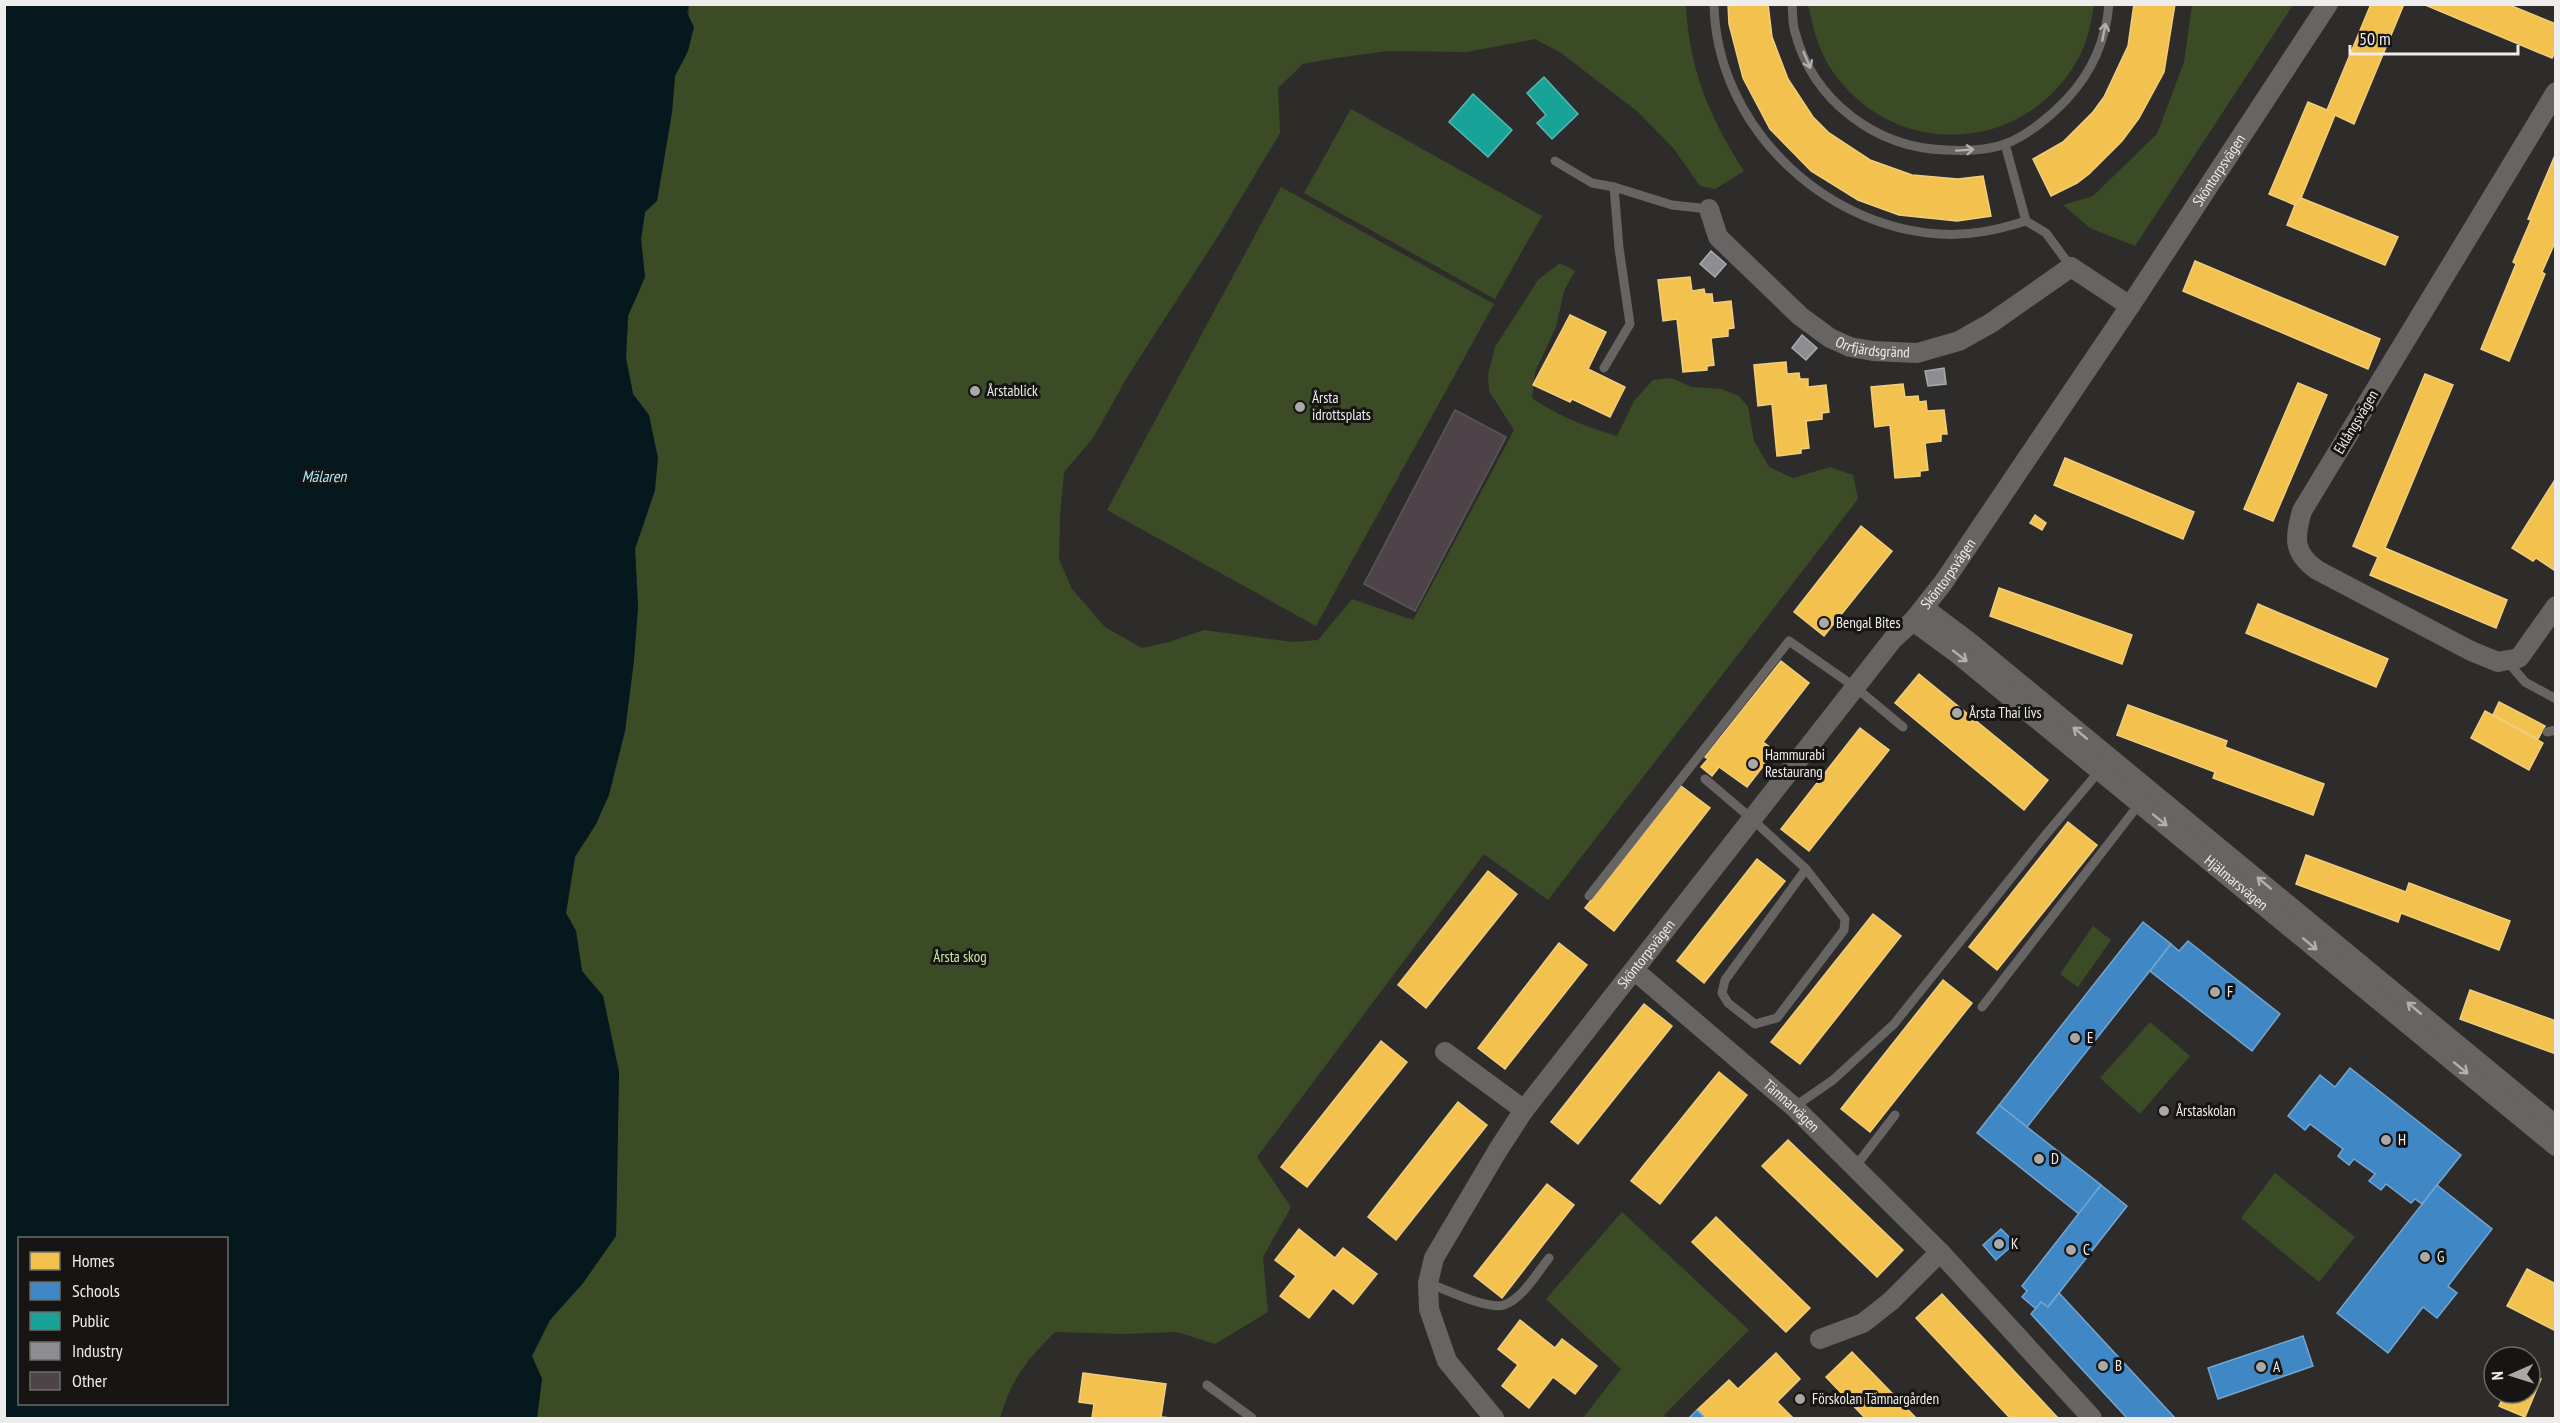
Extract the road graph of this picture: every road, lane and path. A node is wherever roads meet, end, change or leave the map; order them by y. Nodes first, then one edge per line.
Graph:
1 (1714, 4) edge
2 (1792, 4) edge
3 (2109, 4) edge
4 (2328, 4) edge
5 (2556, 92) edge
6 (2005, 144) junction
7 (1555, 160) dead end
8 (1614, 187) junction
9 (1709, 209) joint
10 (2026, 221) junction
11 (2071, 267) junction
12 (2130, 306) junction
13 (1604, 368) dead end
14 (2556, 606) edge
15 (1918, 615) junction
16 (2508, 662) junction
17 (1855, 687) junction
18 (2556, 699) edge
19 (1903, 727) dead end
20 (2105, 765) junction
21 (1705, 779) dead end
22 (2145, 797) junction
23 (1752, 819) junction
24 (1806, 869) junction
25 (1588, 896) dead end
26 (1635, 970) junction
27 (1982, 1007) dead end
28 (1445, 1052) dead end
29 (1794, 1107) junction
30 (1524, 1110) junction
31 (1895, 1115) dead end
32 (2556, 1126) edge
33 (2556, 1146) edge
34 (1855, 1167) junction
35 (1940, 1252) junction
36 (1549, 1258) dead end
37 (1428, 1283) junction
38 (1820, 1339) dead end
39 (1208, 1384) dead end
40 (1251, 1419) edge
41 (1494, 1419) edge
42 (2092, 1419) edge

1 - 10 lane
2 -> 6 lane
6 -> 3 lane
4 - 12 street, Sköntorpsvägen
5 - 16 street, Eklångsvägen
6 - 10 lane
7 - 8 lane
8 - 9 lane
8 - 13 lane
9 - 11 street, Orrfjärdsgränd
10 - 11 lane
11 - 12 street
12 - 15 street, Sköntorpsvägen
14 - 16 street
15 - 17 street, Sköntorpsvägen
15 - 20 street, Hjälmarsvägen
16 - 18 lane
17 - 19 lane
17 - 23 street, Sköntorpsvägen
17 - 25 lane
20 - 22 street, Hjälmarsvägen
20 - 29 lane
21 - 23 lane
22 - 27 lane
32 -> 22 street, Hjälmarsvägen
22 -> 33 street, Hjälmarsvägen
23 - 24 lane
23 - 26 street, Sköntorpsvägen
24 - 24 lane
26 - 29 street, Tämnarvägen
26 - 30 street, Sköntorpsvägen
28 - 30 street
29 - 34 street, Tämnarvägen
30 - 37 street, Sköntorpsvägen
31 - 34 lane
34 - 35 street, Tämnarvägen
35 - 38 street
35 - 42 street, Tämnarvägen
36 - 37 lane
37 - 41 street, Sköntorpsvägen
39 - 40 lane

